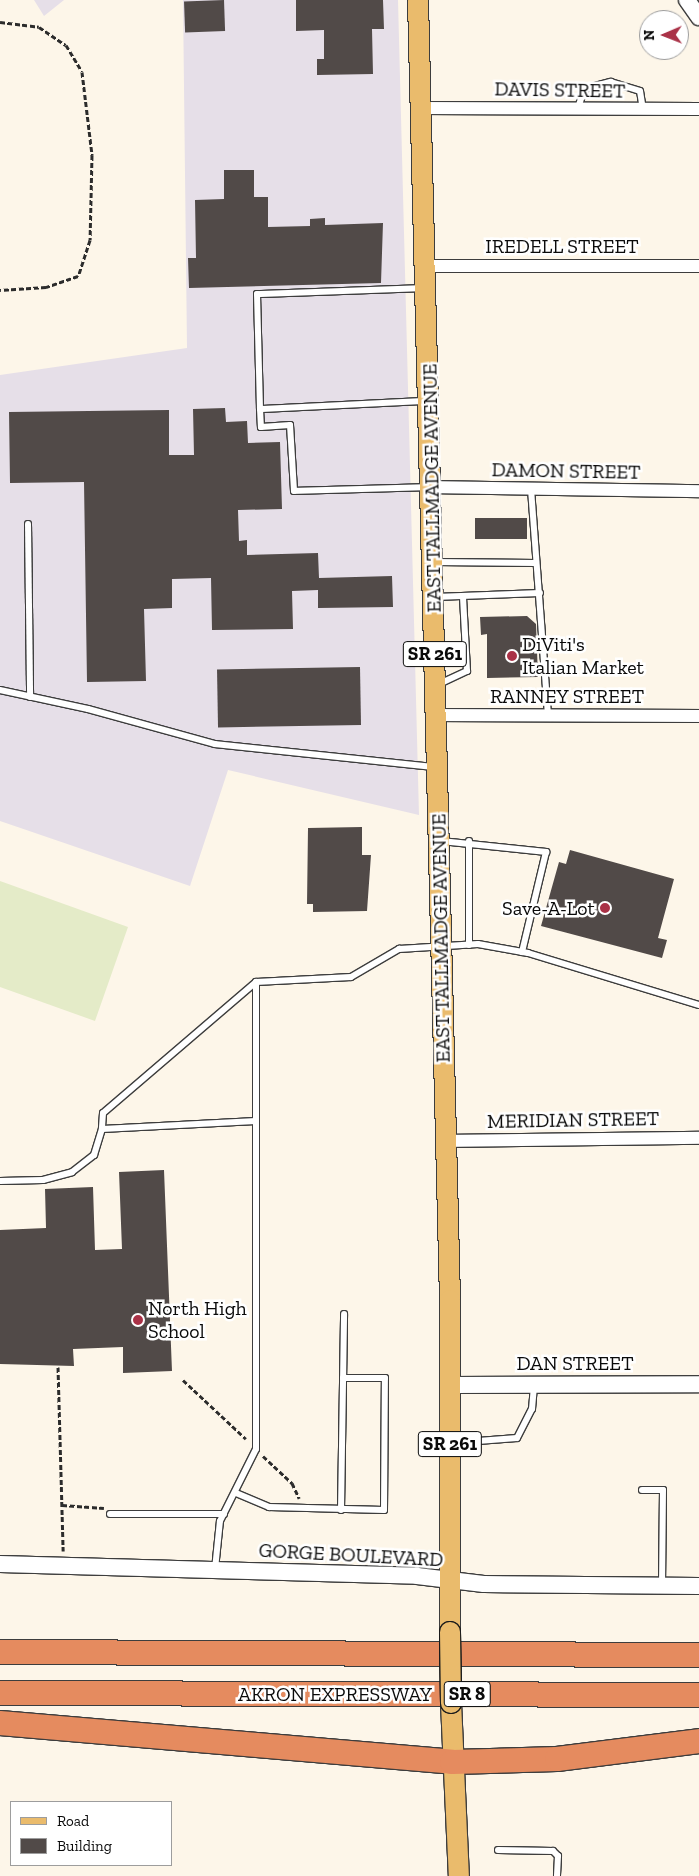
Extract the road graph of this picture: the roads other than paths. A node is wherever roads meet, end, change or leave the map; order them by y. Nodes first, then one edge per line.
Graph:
1 (418, 0) edge
2 (687, 0) edge
3 (699, 17) edge
4 (421, 108) junction
5 (578, 108) junction
6 (643, 109) junction
7 (699, 109) edge
8 (425, 266) junction
9 (699, 266) edge
10 (426, 288) junction
11 (432, 401) junction
12 (260, 409) junction
13 (432, 487) junction
14 (531, 489) junction
15 (699, 491) edge
16 (28, 524) dead end
17 (433, 562) junction
18 (536, 563) junction
19 (540, 593) junction
20 (464, 596) junction
21 (434, 597) junction
22 (435, 685) junction
23 (0, 690) edge
24 (30, 696) junction
25 (548, 714) junction
26 (436, 715) junction
27 (699, 716) edge
28 (437, 768) junction
29 (439, 840) junction
30 (468, 841) junction
31 (469, 945) junction
32 (442, 946) junction
33 (522, 952) junction
34 (256, 982) junction
35 (699, 1005) edge
36 (256, 1121) junction
37 (102, 1129) junction
38 (699, 1138) edge
39 (447, 1141) junction
40 (0, 1181) edge
41 (344, 1314) dead end
42 (343, 1378) junction
43 (699, 1384) edge
44 (451, 1385) junction
45 (534, 1385) junction
46 (450, 1443) junction
47 (642, 1490) dead end
48 (236, 1493) junction
49 (342, 1510) junction
50 (110, 1514) road end
51 (224, 1514) junction
52 (0, 1564) edge
53 (215, 1570) junction
54 (449, 1581) junction
55 (662, 1586) junction
56 (699, 1586) edge
57 (0, 1652) edge
58 (699, 1655) edge
59 (0, 1693) edge
60 (699, 1695) edge
61 (0, 1723) edge
62 (699, 1741) edge
63 (452, 1762) junction
64 (498, 1850) dead end
65 (459, 1876) edge
66 (558, 1876) edge

1 - 4 main road, EAST TALLMADGE AVENUE / SR 261
2 - 3 street
4 - 5 street, DAVIS STREET
4 - 8 main road, EAST TALLMADGE AVENUE / SR 261
5 - 6 street, DAVIS STREET
5 - 6 lane
6 - 7 street, DAVIS STREET
8 - 9 street, IREDELL STREET
8 - 10 main road, EAST TALLMADGE AVENUE / SR 261
10 - 11 main road, EAST TALLMADGE AVENUE / SR 261
10 - 12 lane
11 - 12 lane
11 - 13 main road, EAST TALLMADGE AVENUE / SR 261
12 - 13 lane
13 - 14 street, DAMON STREET
13 - 17 main road, EAST TALLMADGE AVENUE / SR 261
14 - 15 street, DAMON STREET
14 - 18 lane
16 - 24 lane
17 - 18 lane
17 - 21 main road, EAST TALLMADGE AVENUE / SR 261
18 - 19 lane
19 - 20 lane
19 - 25 lane
20 - 21 lane
20 - 22 lane
21 - 22 main road, EAST TALLMADGE AVENUE / SR 261
22 - 26 main road, EAST TALLMADGE AVENUE / SR 261
23 - 24 lane
24 - 28 lane
25 - 26 street, RANNEY STREET
25 - 27 street, RANNEY STREET
26 - 28 main road, EAST TALLMADGE AVENUE / SR 261
28 - 29 main road, EAST TALLMADGE AVENUE / SR 261
29 - 30 lane
29 - 32 main road, EAST TALLMADGE AVENUE / SR 261
30 - 31 lane
30 - 33 lane
31 - 32 lane
31 - 33 lane
32 - 34 lane
32 - 39 main road, EAST TALLMADGE AVENUE / SR 261
33 - 35 lane
34 - 36 lane
34 - 37 lane
36 - 37 lane
36 - 48 lane
37 - 40 lane
38 - 39 street, MERIDIAN STREET
39 - 44 main road, EAST TALLMADGE AVENUE / SR 261
41 - 42 lane
42 - 49 lane
42 - 49 lane
43 - 45 street, DAN STREET
44 - 45 street, DAN STREET
44 - 46 main road, EAST TALLMADGE AVENUE / SR 261
45 - 46 lane
46 - 54 main road, EAST TALLMADGE AVENUE / SR 261
47 - 55 lane
48 - 49 lane
48 - 51 lane
50 - 51 lane
51 - 53 lane
52 - 53 street, GORGE BOULEVARD
53 - 54 street, GORGE BOULEVARD
54 - 55 street, GORGE BOULEVARD
54 - 63 main road, EAST TALLMADGE AVENUE / SR 261, bridge
55 - 56 street, GORGE BOULEVARD
57 - 58 highway, AKRON EXPRESSWAY / SR 8
59 - 60 highway, AKRON EXPRESSWAY / SR 8
61 - 63 highway
62 - 63 highway
63 - 65 main road, EAST TALLMADGE AVENUE / SR 261
64 - 66 lane

